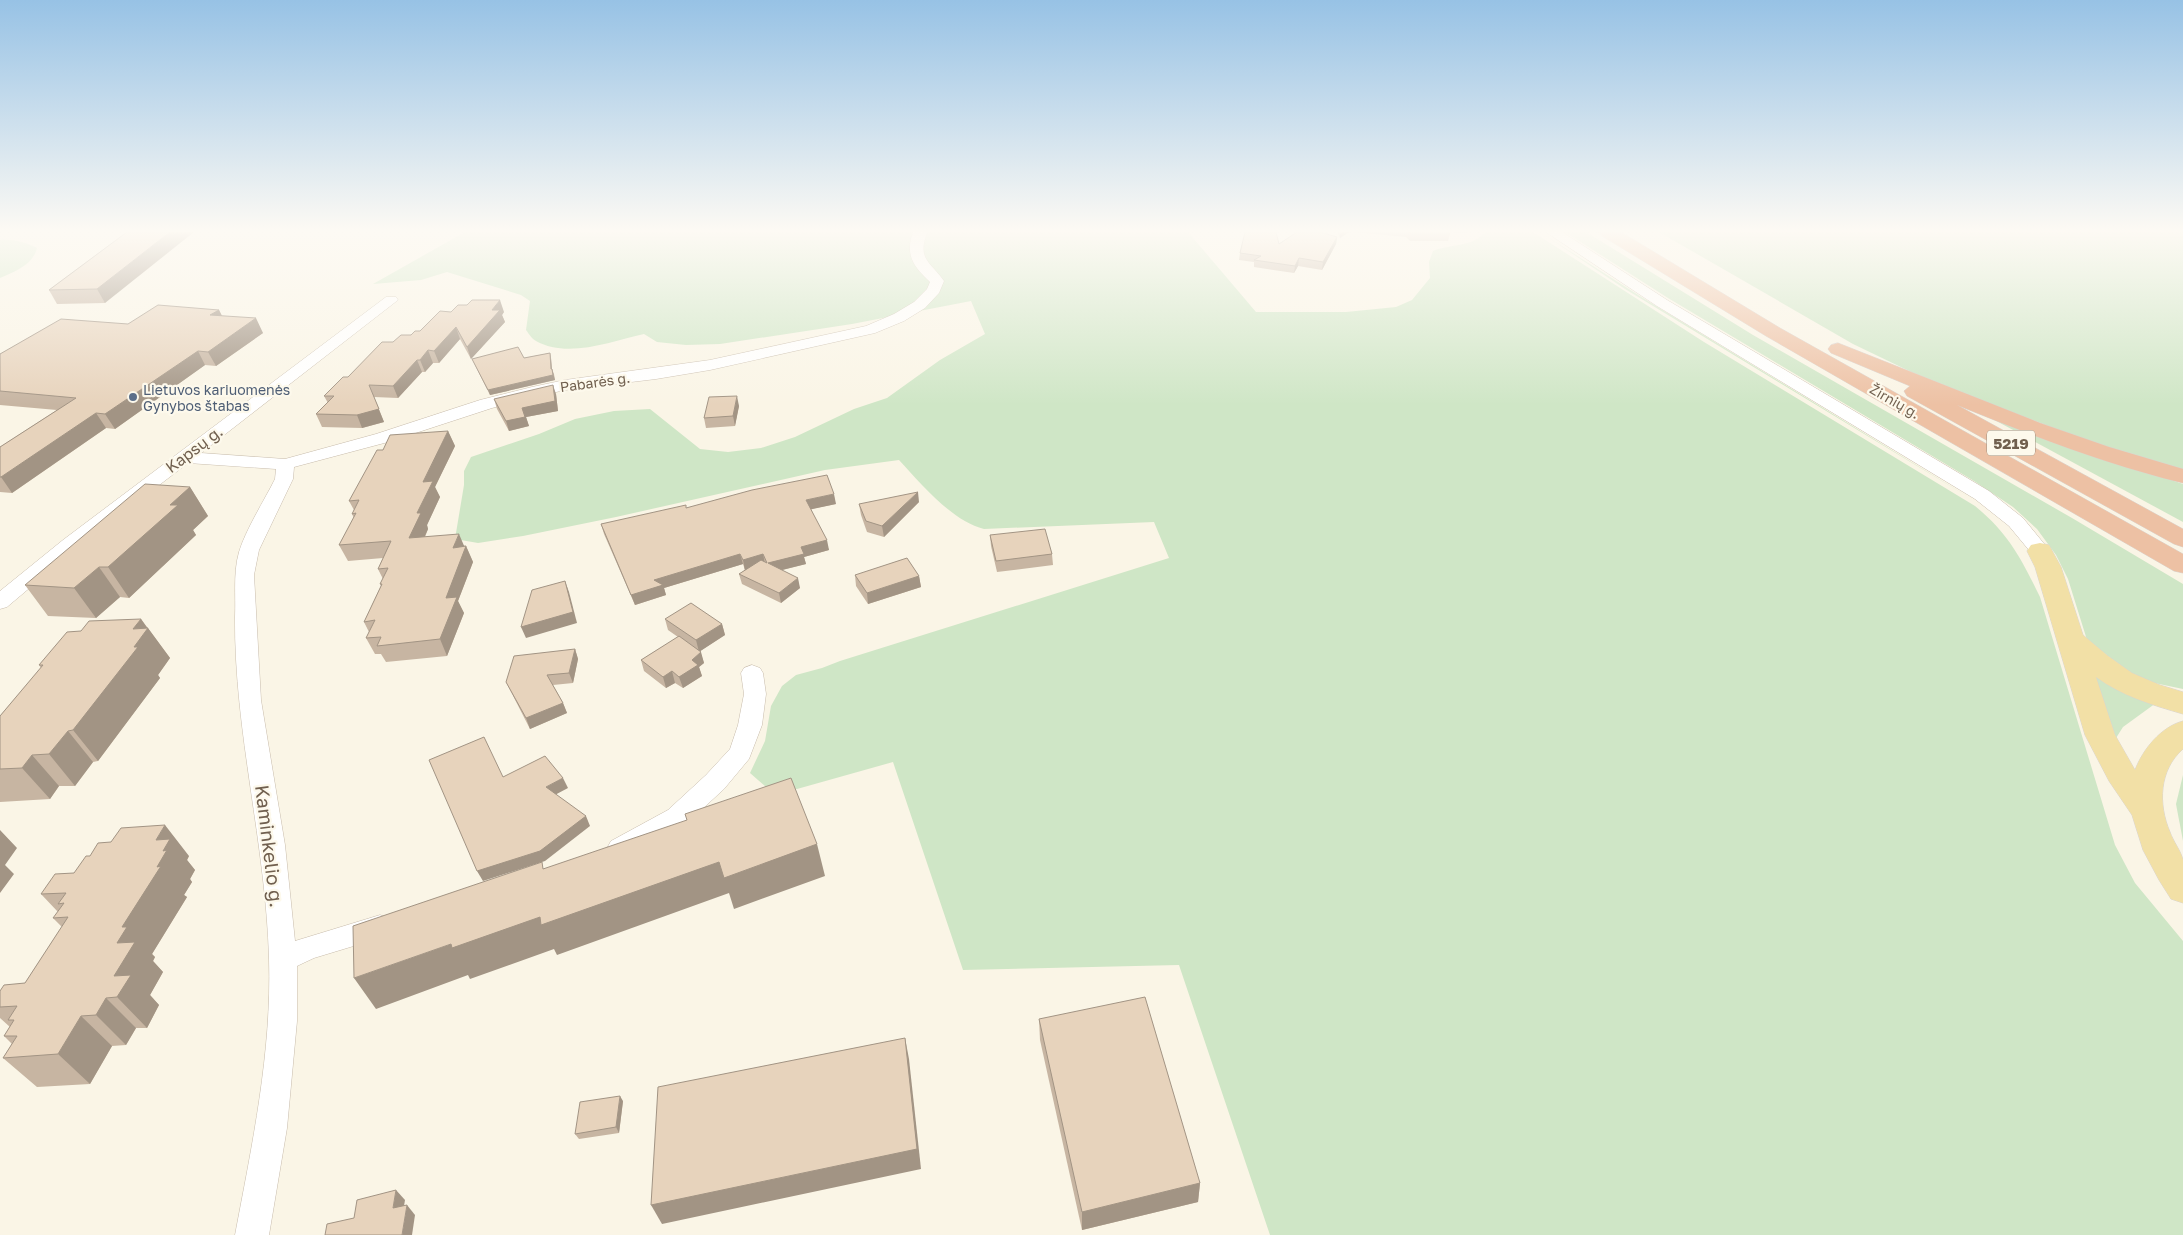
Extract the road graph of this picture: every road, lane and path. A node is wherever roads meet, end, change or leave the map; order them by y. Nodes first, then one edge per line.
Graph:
1 (934, 290) edge
2 (1641, 290) edge
3 (1703, 290) edge
4 (1737, 290) edge
5 (391, 300) dead end
6 (1838, 349) junction
7 (183, 457) junction
8 (285, 464) junction
9 (2183, 476) edge
10 (2183, 539) edge
11 (2040, 551) joint
12 (2183, 565) edge
13 (0, 602) edge
14 (2070, 639) junction
15 (752, 673) dead end
16 (2183, 703) edge
17 (2183, 732) edge
18 (2146, 809) junction
19 (600, 855) edge
20 (2183, 889) edge
21 (401, 920) edge
22 (283, 959) junction
23 (252, 1235) edge

1 - 8 street, Pabarės g.
2 - 11 street
3 - 12 highway, Žirnių g. / 5219
4 - 6 highway, Žirnių g. / 5219
5 - 7 street, Kapsų g.
6 - 9 highway
6 - 10 highway, Žirnių g. / 5219
7 - 8 street, Pabarės g.
7 - 13 street, Kapsų g.
8 - 22 street, Kaminkelio g.
11 - 14 main road
14 - 16 main road
14 - 18 main road
15 - 19 street
17 - 18 main road
18 - 20 main road
21 - 22 street
22 - 23 street, Kaminkelio g.

